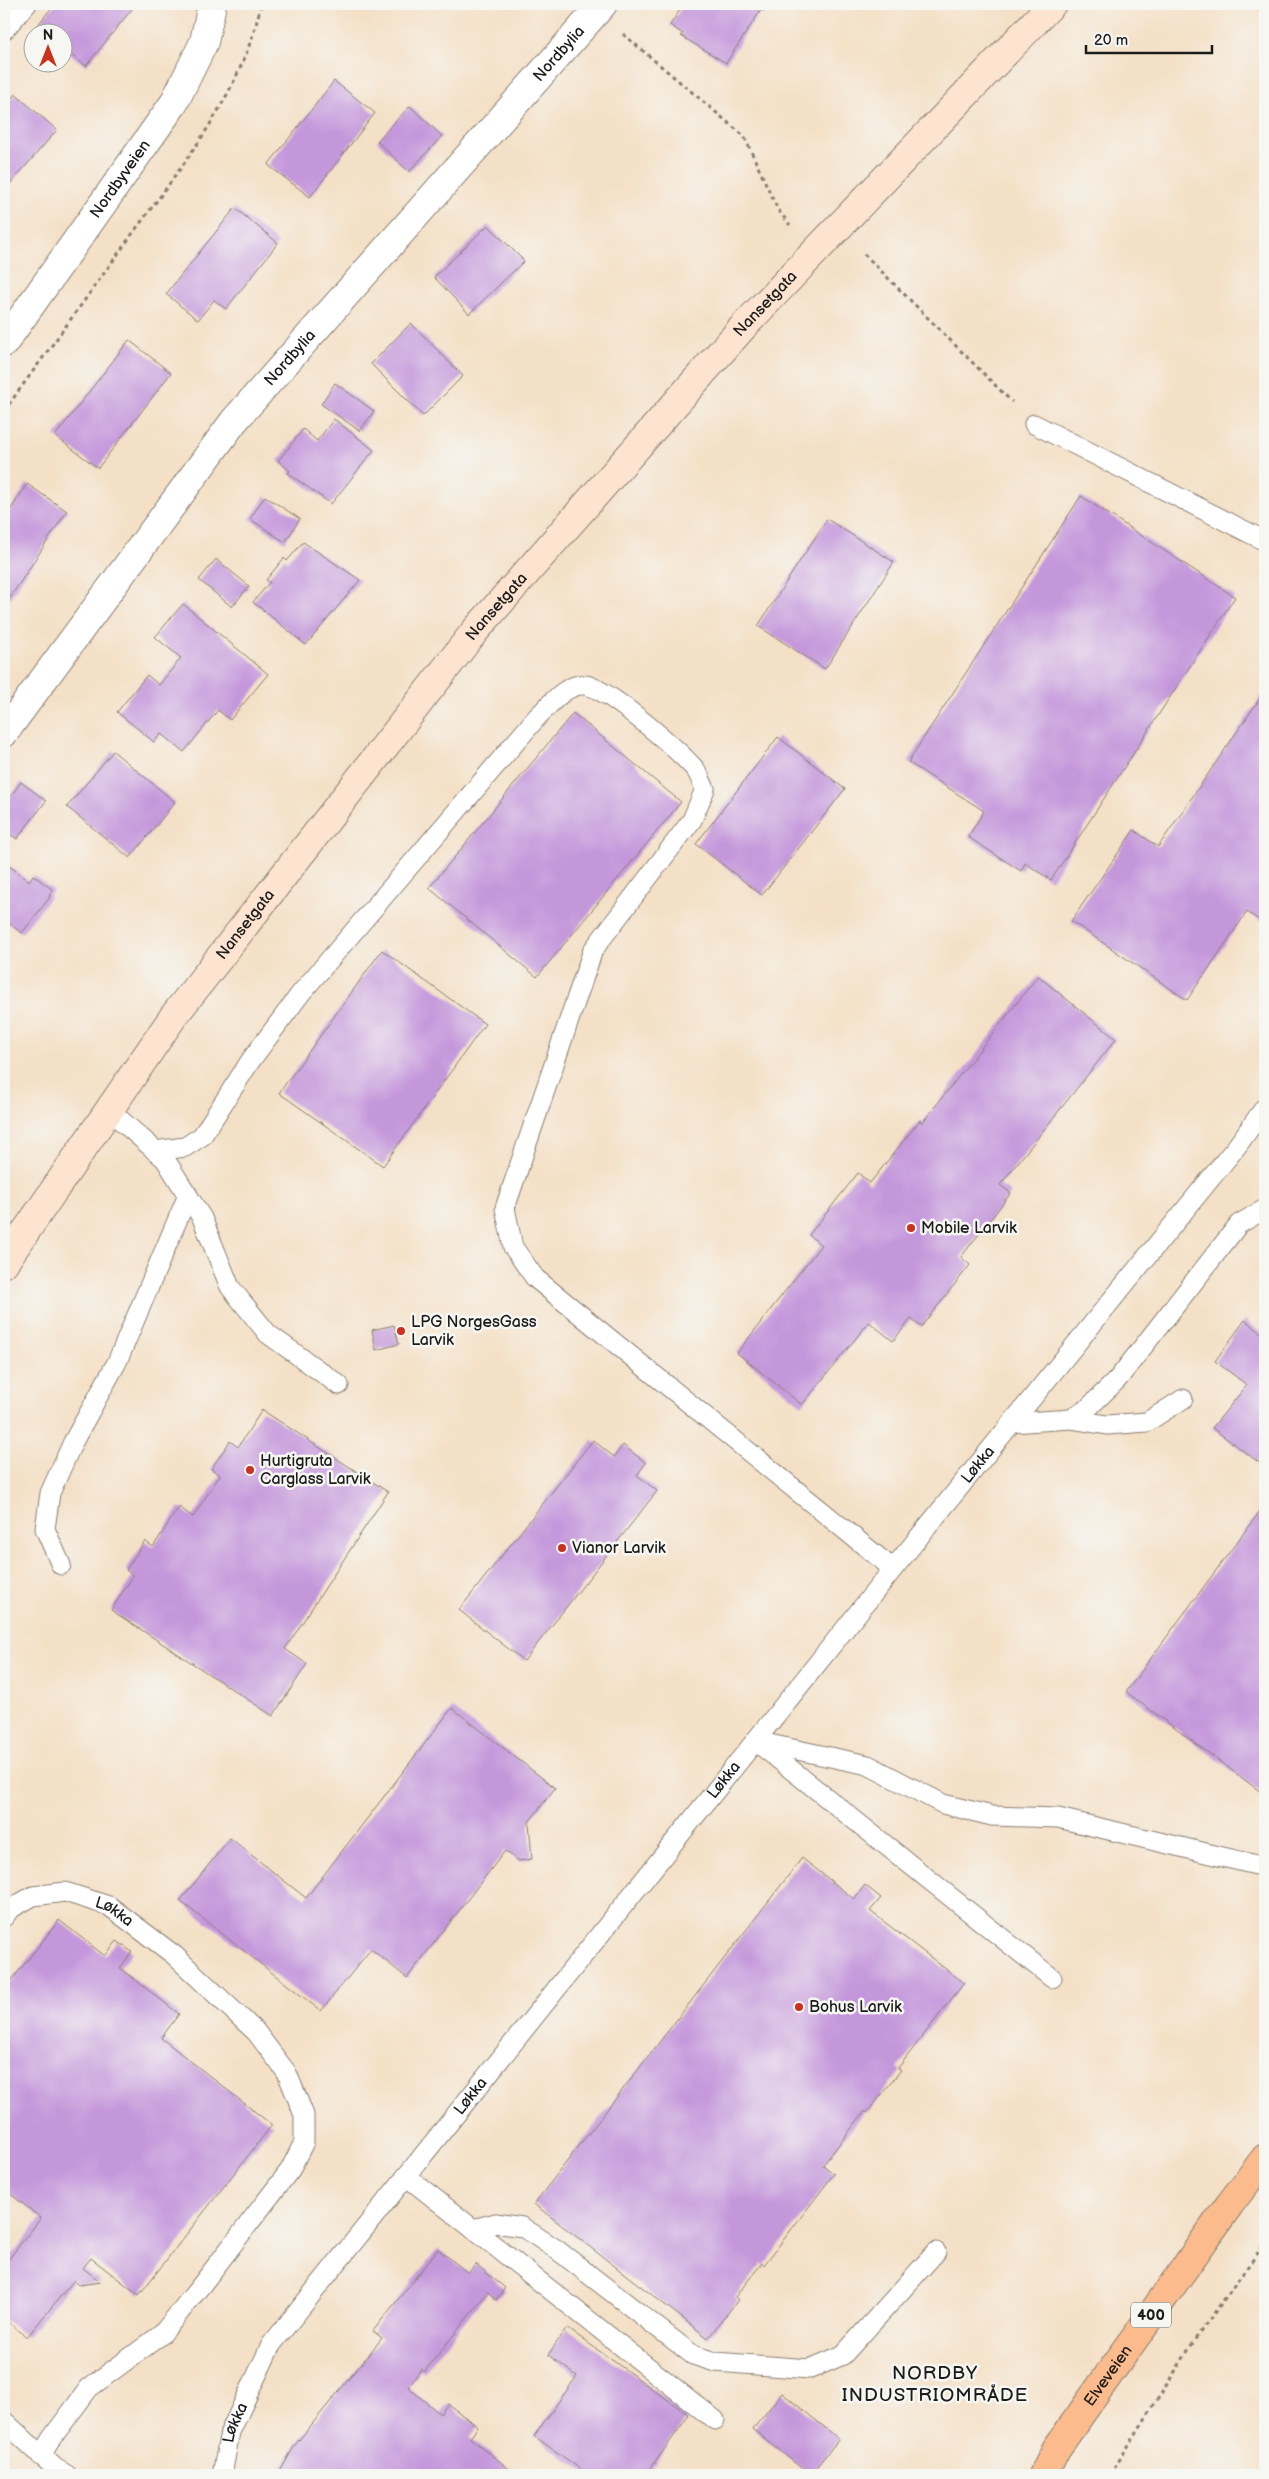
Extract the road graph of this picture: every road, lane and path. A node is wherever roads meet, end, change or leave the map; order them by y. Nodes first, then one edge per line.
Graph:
1 (27, 4) edge
2 (212, 4) edge
3 (603, 4) edge
4 (1052, 4) edge
5 (4, 30) edge
6 (4, 342) edge
7 (1034, 424) dead end
8 (1265, 541) edge
9 (4, 733) edge
10 (1265, 1107) edge
11 (109, 1110) junction
12 (155, 1151) junction
13 (188, 1195) junction
14 (1265, 1209) edge
15 (4, 1263) edge
16 (339, 1384) dead end
17 (1183, 1399) dead end
18 (1071, 1419) junction
19 (1011, 1423) junction
20 (60, 1565) dead end
21 (893, 1569) junction
22 (755, 1741) junction
23 (1265, 1867) edge
24 (4, 1917) edge
25 (1052, 1978) dead end
26 (1265, 2158) edge
27 (406, 2176) junction
28 (473, 2229) junction
29 (1265, 2243) edge
30 (936, 2252) dead end
31 (715, 2420) dead end
32 (4, 2421) edge
33 (41, 2456) junction
34 (66, 2475) edge
35 (222, 2475) edge
36 (1043, 2475) edge
37 (1110, 2475) edge

1 - 5 lane
2 - 6 street, Nordbyveien
3 - 9 street, Nordbylia
4 - 11 main road, Nansetgata
7 - 8 lane
10 - 19 lane, Løkka
11 - 12 lane
11 - 15 main road, Nansetgata
12 - 13 lane
12 - 21 lane
13 - 16 lane
13 - 20 lane
14 - 18 lane
17 - 18 lane
18 - 19 lane
19 - 21 lane, Løkka
21 - 22 lane, Løkka
22 - 23 lane
22 - 25 lane
22 - 27 lane, Løkka
24 - 33 lane, Løkka
26 - 36 highway, Elveveien / 400
27 - 28 lane
27 - 35 lane, Løkka
28 - 30 lane
28 - 31 lane
29 - 37 path
32 - 33 lane
33 - 34 lane

